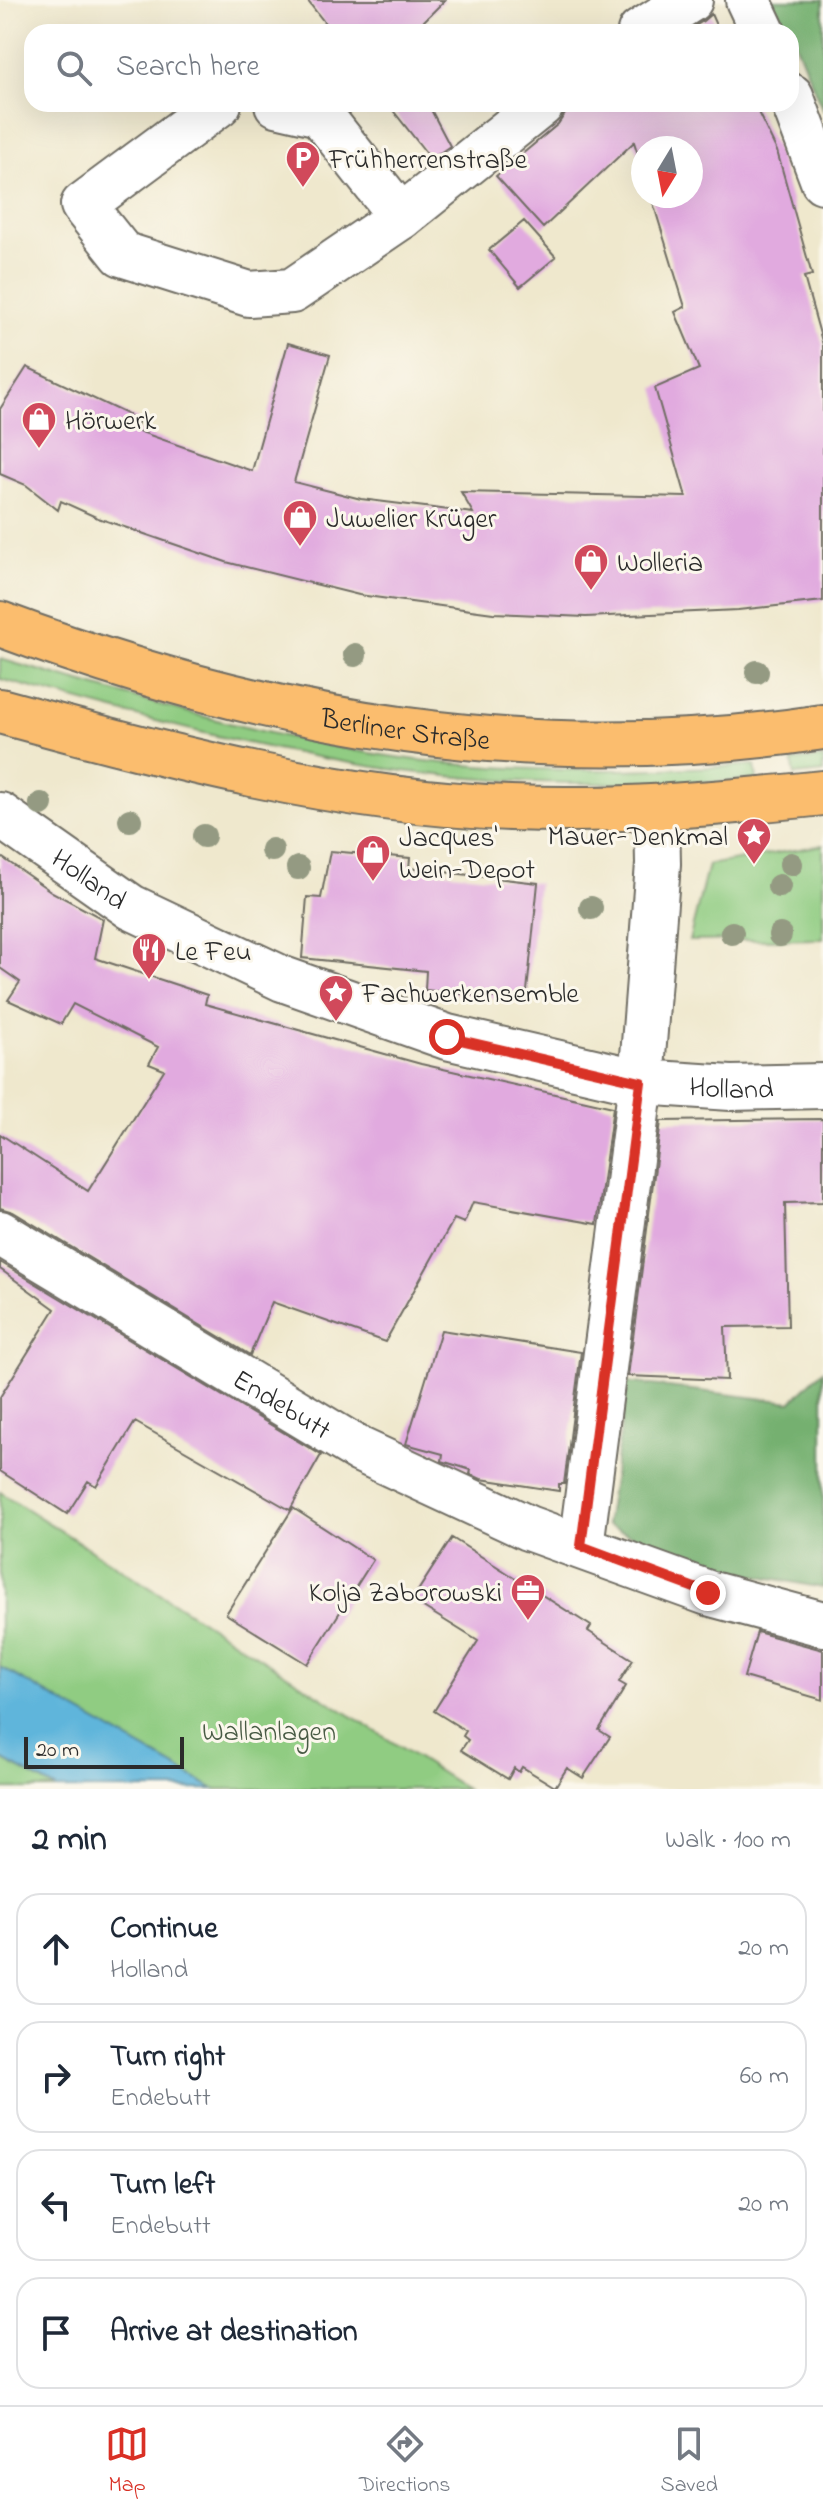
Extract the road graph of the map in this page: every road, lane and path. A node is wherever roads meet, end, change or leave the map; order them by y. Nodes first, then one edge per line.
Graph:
1 (690, 0) edge
2 (748, 0) edge
3 (652, 24) edge
4 (759, 24) edge
5 (208, 112) edge
6 (311, 112) edge
7 (532, 112) edge
8 (797, 112) edge
9 (823, 181) edge
10 (401, 217) junction
11 (0, 624) edge
12 (0, 711) edge
13 (823, 727) edge
14 (823, 793) edge
15 (657, 809) junction
16 (0, 815) edge
17 (641, 1082) junction
18 (823, 1086) edge
19 (0, 1233) edge
20 (581, 1546) junction
21 (823, 1624) edge

1 - 3 street
2 - 4 street
5 - 10 street
6 - 10 street
7 - 10 street
8 - 9 street
11 - 13 main road, Berliner Straße
12 - 15 main road
14 - 15 main road
15 - 17 street
16 - 17 street, Holland
17 - 18 street, Holland
17 - 20 street
19 - 20 street, Endebutt
20 - 21 street, Endebutt

